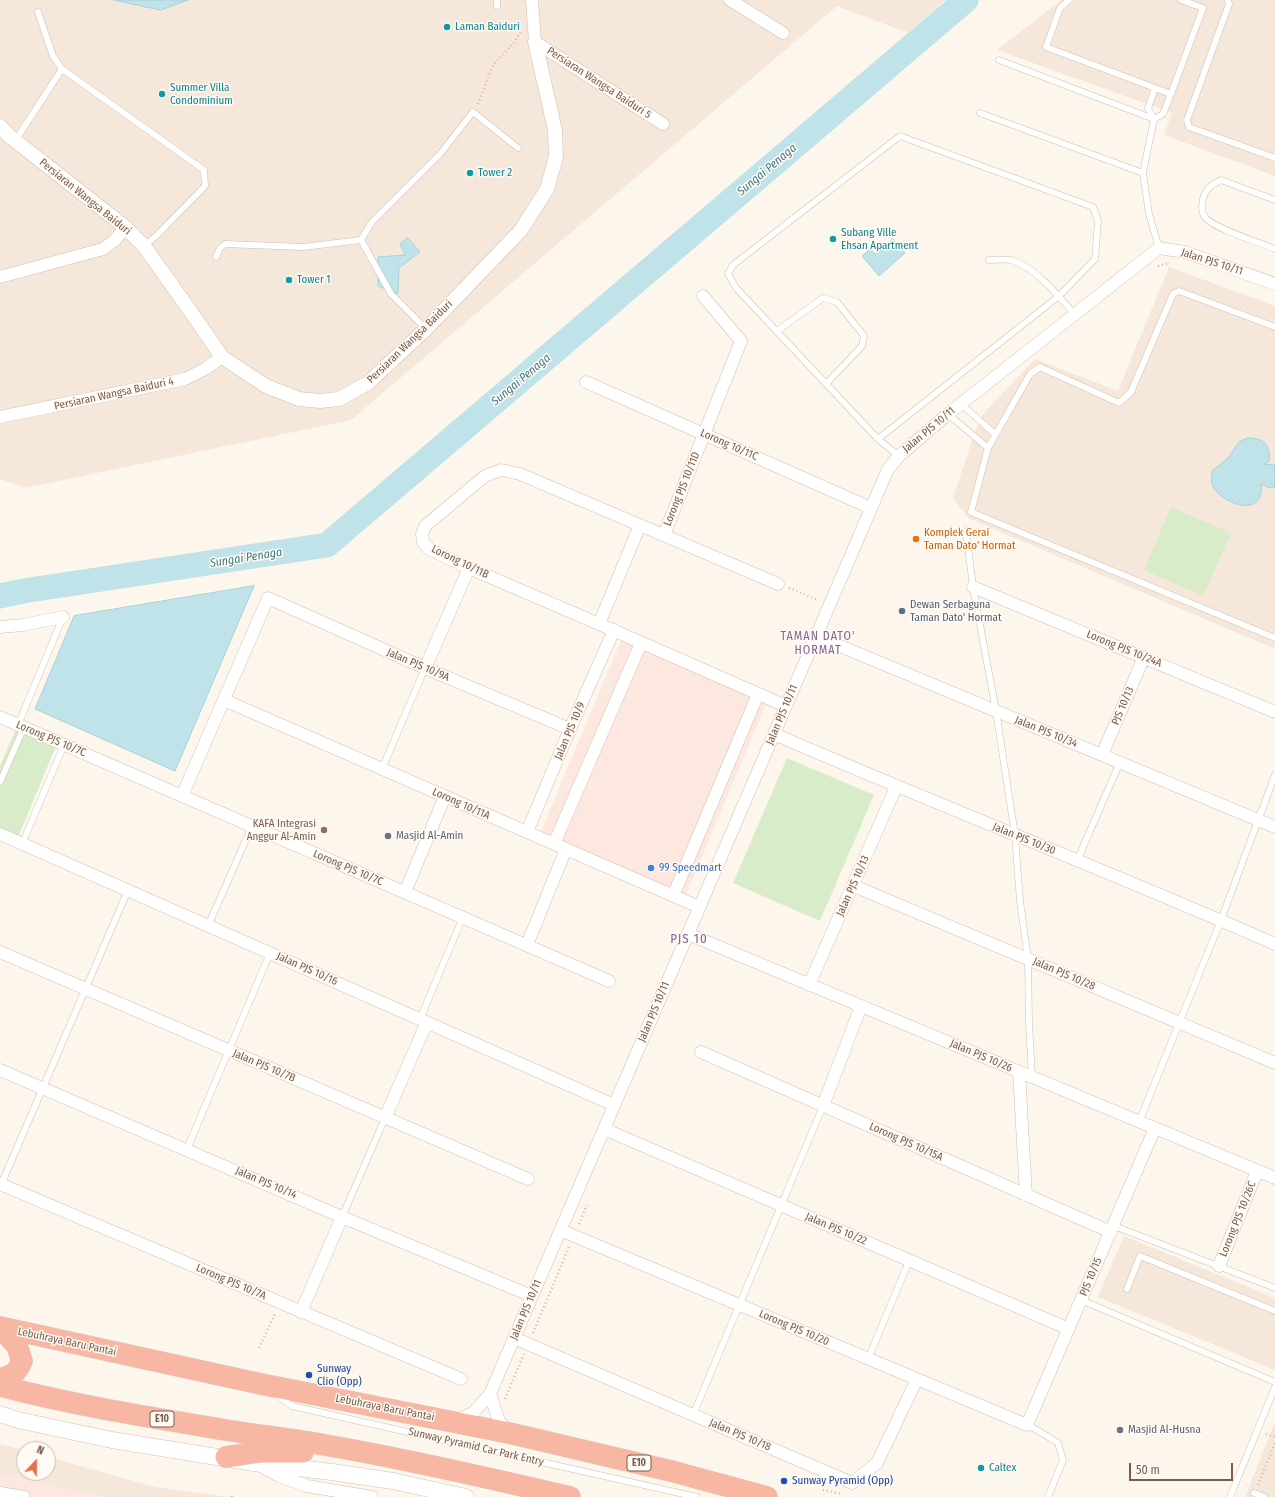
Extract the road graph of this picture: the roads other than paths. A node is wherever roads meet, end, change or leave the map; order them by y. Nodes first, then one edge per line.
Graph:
1 (730, 0) edge
2 (1069, 0) edge
3 (1181, 0) edge
4 (1228, 0) edge
5 (532, 4) edge
6 (38, 12) dead end
7 (783, 33) dead end
8 (535, 42) junction
9 (999, 60) dead end
10 (62, 69) junction
11 (1155, 88) junction
12 (1171, 94) junction
13 (980, 113) dead end
14 (1154, 119) junction
15 (663, 124) dead end
16 (6, 135) edge
17 (518, 148) dead end
18 (1275, 158) edge
19 (1144, 173) junction
20 (1275, 200) edge
21 (125, 227) junction
22 (361, 240) junction
23 (144, 246) junction
24 (1159, 248) junction
25 (1275, 249) edge
26 (216, 257) dead end
27 (989, 260) dead end
28 (0, 277) edge
29 (1275, 284) edge
30 (703, 296) dead end
31 (1059, 296) junction
32 (1075, 315) junction
33 (1275, 328) edge
34 (426, 330) junction
35 (777, 332) junction
36 (222, 357) junction
37 (586, 382) dead end
38 (826, 384) junction
39 (961, 404) junction
40 (948, 414) junction
41 (0, 418) edge
42 (704, 434) junction
43 (994, 434) junction
44 (878, 439) junction
45 (988, 448) junction
46 (899, 456) junction
47 (871, 508) junction
48 (640, 525) junction
49 (966, 531) dead end
50 (664, 535) junction
51 (469, 568) junction
52 (778, 584) road end
53 (973, 587) junction
54 (63, 617) joint
55 (599, 624) junction
56 (0, 627) edge
57 (614, 630) junction
58 (816, 636) junction
59 (1275, 638) edge
60 (641, 642) junction
61 (1144, 657) junction
62 (425, 668) junction
63 (758, 694) junction
64 (224, 700) junction
65 (786, 706) junction
66 (996, 711) junction
67 (1275, 712) edge
68 (0, 717) edge
69 (21, 726) junction
70 (570, 729) junction
71 (774, 734) junction
72 (64, 745) junction
73 (1102, 755) junction
74 (1120, 762) junction
75 (382, 769) junction
76 (1275, 775) edge
77 (0, 782) edge
78 (896, 787) junction
79 (182, 796) junction
80 (445, 796) junction
81 (1258, 820) junction
82 (252, 826) junction
83 (1275, 827) edge
84 (527, 832) junction
85 (0, 834) edge
86 (1015, 835) junction
87 (22, 844) junction
88 (554, 844) junction
89 (566, 850) junction
90 (1077, 861) junction
91 (854, 886) junction
92 (128, 890) junction
93 (404, 892) junction
94 (673, 896) junction
95 (699, 907) junction
96 (463, 917) junction
97 (1221, 920) junction
98 (208, 926) junction
99 (688, 934) junction
100 (1275, 944) edge
101 (527, 945) junction
102 (0, 952) edge
103 (270, 953) junction
104 (1028, 959) junction
105 (609, 981) dead end
106 (809, 985) junction
107 (85, 989) junction
108 (861, 1006) junction
109 (423, 1021) junction
110 (1179, 1023) junction
111 (229, 1051) junction
112 (701, 1052) dead end
113 (1275, 1063) edge
114 (0, 1070) edge
115 (1019, 1072) junction
116 (1032, 1078) junction
117 (43, 1088) junction
118 (614, 1105) junction
119 (823, 1106) junction
120 (385, 1118) junction
121 (1139, 1122) junction
122 (1155, 1128) junction
123 (604, 1129) junction
124 (187, 1149) junction
125 (1257, 1171) junction
126 (1275, 1178) edge
127 (528, 1179) dead end
128 (1, 1184) edge
129 (1026, 1195) junction
130 (781, 1205) junction
131 (342, 1217) junction
132 (1112, 1229) junction
133 (560, 1230) junction
134 (909, 1261) junction
135 (1219, 1266) junction
136 (1275, 1288) edge
137 (1127, 1289) dead end
138 (532, 1296) junction
139 (1082, 1300) junction
140 (739, 1305) junction
141 (1275, 1311) edge
142 (301, 1312) junction
143 (0, 1327) edge
144 (1069, 1330) junction
145 (514, 1338) junction
146 (868, 1359) junction
147 (0, 1379) edge
148 (461, 1379) dead end
149 (917, 1379) junction
150 (1275, 1382) edge
151 (0, 1386) edge
152 (1275, 1387) edge
153 (490, 1394) junction
154 (0, 1414) edge
155 (693, 1415) junction
156 (18, 1420) junction
157 (0, 1422) edge
158 (1027, 1425) junction
159 (452, 1431) junction
160 (509, 1433) junction
161 (325, 1445) junction
162 (226, 1457) junction
163 (254, 1463) junction
164 (307, 1486) junction
165 (0, 1493) edge
166 (1254, 1493) road end
167 (24, 1497) edge
168 (323, 1497) edge
169 (372, 1497) edge
170 (466, 1497) edge
171 (570, 1497) edge
172 (697, 1497) edge
173 (767, 1497) edge
174 (1048, 1497) edge
175 (1230, 1497) edge
176 (1264, 1497) edge

1 - 7 street
2 - 11 lane
3 - 12 lane
4 - 18 lane
5 - 8 street, Persiaran Wangsa Baiduri
6 - 10 lane
8 - 15 street, Persiaran Wangsa Baiduri 5
8 - 34 street, Persiaran Wangsa Baiduri
9 - 14 lane
10 - 16 lane
10 - 23 lane
11 - 12 lane
11 - 14 lane
12 - 14 lane
13 - 19 lane
14 - 19 lane
16 - 21 street, Persiaran Wangsa Baiduri
17 - 22 lane
19 - 24 lane
20 - 25 lane
21 - 23 street, Persiaran Wangsa Baiduri
21 - 28 street
22 - 26 lane
22 - 34 lane
23 - 36 street, Persiaran Wangsa Baiduri
24 - 29 street, Jalan PJS 10/11
24 - 32 street, Jalan PJS 10/11
27 - 31 lane
30 - 42 street, Lorong PJS 10/11D
31 - 32 lane
31 - 35 lane
31 - 44 lane
32 - 39 street, Jalan PJS 10/11
33 - 43 lane
34 - 36 street, Persiaran Wangsa Baiduri
35 - 38 lane
35 - 38 lane
36 - 41 street, Persiaran Wangsa Baiduri 4
37 - 42 street, Lorong 10/11C
38 - 44 lane
39 - 40 street, Jalan PJS 10/11
39 - 43 lane
40 - 45 lane
40 - 46 street, Jalan PJS 10/11
42 - 47 street, Lorong 10/11C
42 - 50 street, Lorong PJS 10/11D
43 - 45 lane
44 - 46 lane
45 - 59 lane
46 - 47 street, Jalan PJS 10/11
47 - 58 street, Jalan PJS 10/11
48 - 50 street, Lorong 10/11B
48 - 51 street, Lorong 10/11B
48 - 55 street
49 - 53 lane
50 - 52 street, Lorong 10/11B
51 - 55 street, Lorong 10/11B
51 - 62 street
53 - 61 street, Lorong PJS 10/24A
53 - 66 lane
54 - 56 street
54 - 69 lane
55 - 57 street, Lorong 10/11B
57 - 60 street, Lorong 10/11B
57 - 70 street, Jalan PJS 10/9
58 - 65 street, Jalan PJS 10/11
58 - 66 street, Jalan PJS 10/34
60 - 63 street, Lorong 10/11B
60 - 88 street
61 - 67 street, Lorong PJS 10/24A
61 - 73 street, PJS 10/13
62 - 64 street, Jalan PJS 10/9A
62 - 70 street, Jalan PJS 10/9A
62 - 75 lane
63 - 65 street, Lorong 10/11B
63 - 94 street
64 - 75 street, Lorong 10/11A
64 - 79 street
65 - 71 street, Jalan PJS 10/11
66 - 73 street, Jalan PJS 10/34
66 - 86 lane
68 - 69 street, Lorong PJS 10/7C
69 - 72 street, Lorong PJS 10/7C
69 - 77 lane
70 - 84 street, Jalan PJS 10/9
71 - 78 street, Jalan PJS 10/30
71 - 95 street, Jalan PJS 10/11
72 - 79 street, Lorong PJS 10/7C
72 - 87 lane
73 - 74 street, Jalan PJS 10/34
74 - 81 street, Jalan PJS 10/34
74 - 90 lane
75 - 80 street, Lorong 10/11A
76 - 81 lane
78 - 86 street, Jalan PJS 10/30
78 - 91 street, Jalan PJS 10/13
79 - 82 street, Lorong PJS 10/7C
80 - 84 street, Lorong 10/11A
80 - 93 street
81 - 83 street, Jalan PJS 10/34
81 - 97 lane
82 - 93 street, Lorong PJS 10/7C
82 - 98 lane
84 - 88 street, Lorong 10/11A
85 - 87 street, Jalan PJS 10/16
86 - 90 street, Jalan PJS 10/30
86 - 104 lane
87 - 92 street, Jalan PJS 10/16
88 - 89 street, Lorong 10/11A
89 - 94 street, Lorong 10/11A
89 - 101 street
90 - 97 street, Jalan PJS 10/30
91 - 104 street, Jalan PJS 10/28
91 - 106 street, Jalan PJS 10/13
92 - 98 street, Jalan PJS 10/16
92 - 107 lane
93 - 96 street, Lorong PJS 10/7C
94 - 95 street, Lorong 10/11A
95 - 99 street, Jalan PJS 10/11
96 - 101 street, Lorong PJS 10/7C
96 - 109 lane
97 - 100 street, Jalan PJS 10/30
97 - 110 lane
98 - 103 street, Jalan PJS 10/16
99 - 106 street, Jalan PJS 10/26
99 - 118 street, Jalan PJS 10/11
101 - 105 street, Lorong PJS 10/7C
102 - 107 street, Jalan PJS 10/7B
103 - 109 street, Jalan PJS 10/16
103 - 111 lane
104 - 110 street, Jalan PJS 10/28
104 - 116 lane
106 - 108 street, Jalan PJS 10/26
107 - 111 street, Jalan PJS 10/7B
107 - 117 lane
108 - 115 street, Jalan PJS 10/26
108 - 119 street
109 - 118 street, Jalan PJS 10/16
109 - 120 street
110 - 113 street, Jalan PJS 10/28
110 - 121 lane
111 - 120 street, Jalan PJS 10/7B
111 - 124 lane
112 - 119 street, Lorong PJS 10/15A
114 - 117 street, Jalan PJS 10/14
115 - 116 street, Jalan PJS 10/26
115 - 129 street
116 - 121 street, Jalan PJS 10/26
117 - 124 street, Jalan PJS 10/14
117 - 128 lane
118 - 123 street, Jalan PJS 10/11
119 - 129 street, Lorong PJS 10/15A
119 - 130 lane
120 - 127 street, Jalan PJS 10/7B
120 - 131 lane
121 - 122 street, Jalan PJS 10/26
122 - 125 street, Jalan PJS 10/26
122 - 132 street, PJS 10/15
123 - 130 street, Jalan PJS 10/22
123 - 133 street, Jalan PJS 10/11
124 - 131 street, Jalan PJS 10/14
125 - 126 street, Jalan PJS 10/26
125 - 135 street, Lorong PJS 10/26C
128 - 142 street, Lorong PJS 10/7A
129 - 132 street, Lorong PJS 10/15A
130 - 134 street, Jalan PJS 10/22
130 - 140 lane
131 - 138 street, Jalan PJS 10/14
131 - 142 street
132 - 135 lane
132 - 139 street, PJS 10/15
133 - 138 street, Jalan PJS 10/11
133 - 140 street, Lorong PJS 10/20
134 - 144 street, Jalan PJS 10/22
134 - 146 lane
135 - 136 lane
137 - 141 lane
138 - 145 street, Jalan PJS 10/11
139 - 144 street, PJS 10/15
139 - 150 lane
140 - 146 street, Lorong PJS 10/20
140 - 155 lane
142 - 148 street, Lorong PJS 10/7A
143 - 147 highway
143 - 159 highway, Lebuhraya Baru Pantai / E10
144 - 158 street, PJS 10/15
145 - 153 street, Jalan PJS 10/11
145 - 155 street, Jalan PJS 10/18
146 - 149 street, Lorong PJS 10/20
149 - 155 street, Jalan PJS 10/18
149 - 158 street, Lorong PJS 10/20
151 - 161 highway, E10
152 - 175 lane
153 - 159 street, Jalan PJS 10/11
153 - 160 street
154 - 156 main road
156 - 157 street
156 - 162 main road
158 - 174 lane
159 - 160 highway, Lebuhraya Baru Pantai / E10
159 - 172 lane, Sunway Pyramid Car Park Entry
160 - 173 highway, Lebuhraya Baru Pantai / E10
161 - 162 highway
161 - 171 highway, E10
162 - 163 main road
163 - 164 street
163 - 170 main road
164 - 168 street
164 - 169 street
165 - 167 street
166 - 176 lane

